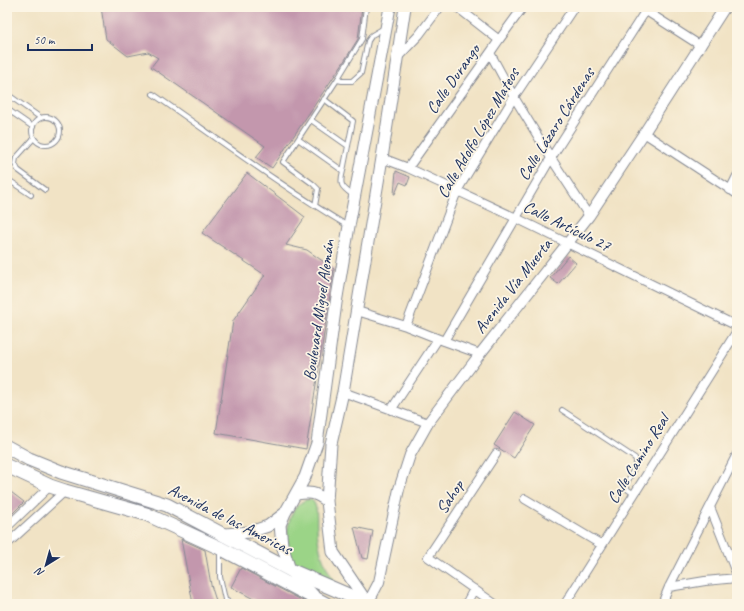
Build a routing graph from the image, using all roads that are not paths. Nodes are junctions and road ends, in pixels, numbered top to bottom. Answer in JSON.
{"nodes":[{"id":1,"x":366,"y":7,"type":"edge"},
{"id":2,"x":390,"y":7,"type":"edge"},
{"id":3,"x":405,"y":7,"type":"edge"},
{"id":4,"x":440,"y":7,"type":"edge"},
{"id":5,"x":457,"y":7,"type":"edge"},
{"id":6,"x":523,"y":7,"type":"edge"},
{"id":7,"x":574,"y":7,"type":"edge"},
{"id":8,"x":725,"y":7,"type":"edge"},
{"id":9,"x":645,"y":8,"type":"edge"},
{"id":10,"x":386,"y":26,"type":"junction"},
{"id":11,"x":499,"y":40,"type":"junction"},
{"id":12,"x":701,"y":46,"type":"junction"},
{"id":13,"x":490,"y":53,"type":"junction"},
{"id":14,"x":398,"y":57,"type":"junction"},
{"id":15,"x":337,"y":80,"type":"junction"},
{"id":16,"x":7,"y":94,"type":"edge"},
{"id":17,"x":153,"y":94,"type":"dead end"},
{"id":18,"x":514,"y":97,"type":"junction"},
{"id":19,"x":324,"y":99,"type":"junction"},
{"id":20,"x":7,"y":109,"type":"edge"},
{"id":21,"x":41,"y":118,"type":"junction"},
{"id":22,"x":311,"y":120,"type":"junction"},
{"id":23,"x":33,"y":127,"type":"junction"},
{"id":24,"x":644,"y":133,"type":"junction"},
{"id":25,"x":34,"y":138,"type":"junction"},
{"id":26,"x":298,"y":139,"type":"junction"},
{"id":27,"x":348,"y":146,"type":"junction"},
{"id":28,"x":382,"y":158,"type":"junction"},
{"id":29,"x":550,"y":158,"type":"junction"},
{"id":30,"x":408,"y":168,"type":"junction"},
{"id":31,"x":343,"y":171,"type":"junction"},
{"id":32,"x":737,"y":176,"type":"edge"},
{"id":33,"x":7,"y":179,"type":"edge"},
{"id":34,"x":45,"y":190,"type":"dead end"},
{"id":35,"x":456,"y":191,"type":"junction"},
{"id":36,"x":734,"y":192,"type":"edge"},
{"id":37,"x":31,"y":195,"type":"dead end"},
{"id":38,"x":354,"y":197,"type":"junction"},
{"id":39,"x":315,"y":206,"type":"junction"},
{"id":40,"x":589,"y":216,"type":"junction"},
{"id":41,"x":516,"y":218,"type":"junction"},
{"id":42,"x":349,"y":226,"type":"junction"},
{"id":43,"x":568,"y":242,"type":"junction"},
{"id":44,"x":357,"y":311,"type":"junction"},
{"id":45,"x":406,"y":326,"type":"junction"},
{"id":46,"x":737,"y":326,"type":"edge"},
{"id":47,"x":737,"y":331,"type":"edge"},
{"id":48,"x":441,"y":340,"type":"junction"},
{"id":49,"x":480,"y":354,"type":"junction"},
{"id":50,"x":343,"y":392,"type":"junction"},
{"id":51,"x":391,"y":410,"type":"junction"},
{"id":52,"x":562,"y":410,"type":"dead end"},
{"id":53,"x":428,"y":423,"type":"junction"},
{"id":54,"x":7,"y":447,"type":"edge"},
{"id":55,"x":496,"y":454,"type":"dead end"},
{"id":56,"x":737,"y":454,"type":"edge"},
{"id":57,"x":7,"y":466,"type":"edge"},
{"id":58,"x":50,"y":486,"type":"junction"},
{"id":59,"x":66,"y":491,"type":"junction"},
{"id":60,"x":296,"y":494,"type":"junction"},
{"id":61,"x":634,"y":494,"type":"junction"},
{"id":62,"x":525,"y":499,"type":"dead end"},
{"id":63,"x":327,"y":501,"type":"junction"},
{"id":64,"x":710,"y":507,"type":"junction"},
{"id":65,"x":284,"y":512,"type":"junction"},
{"id":66,"x":7,"y":527,"type":"edge"},
{"id":67,"x":224,"y":534,"type":"junction"},
{"id":68,"x":7,"y":544,"type":"edge"},
{"id":69,"x":244,"y":545,"type":"junction"},
{"id":70,"x":602,"y":545,"type":"junction"},
{"id":71,"x":220,"y":548,"type":"junction"},
{"id":72,"x":238,"y":558,"type":"junction"},
{"id":73,"x":290,"y":570,"type":"junction"},
{"id":74,"x":737,"y":575,"type":"edge"},
{"id":75,"x":737,"y":578,"type":"edge"},
{"id":76,"x":669,"y":587,"type":"junction"},
{"id":77,"x":474,"y":589,"type":"junction"},
{"id":78,"x":226,"y":602,"type":"edge"},
{"id":79,"x":322,"y":603,"type":"edge"},
{"id":80,"x":233,"y":604,"type":"edge"},
{"id":81,"x":368,"y":604,"type":"edge"},
{"id":82,"x":466,"y":604,"type":"edge"},
{"id":83,"x":496,"y":604,"type":"edge"},
{"id":84,"x":565,"y":604,"type":"edge"},
{"id":85,"x":662,"y":604,"type":"edge"}],
"edges":[{"from":1,"to":15,"type":"lane"},
{"from":2,"to":10,"type":"main road","name":"Boulevard Miguel Alemán"},
{"from":3,"to":14,"type":"main road","name":"Boulevard Miguel Alemán"},
{"from":4,"to":14,"type":"street"},
{"from":5,"to":11,"type":"street"},
{"from":6,"to":11,"type":"street","name":"Calle Durango"},
{"from":7,"to":18,"type":"street","name":"Calle Adolfo López Mateos"},
{"from":8,"to":12,"type":"street","name":"Avenida Vía Muerta"},
{"from":9,"to":12,"type":"street"},
{"from":9,"to":29,"type":"street","name":"Calle Lázaro Cárdenas"},
{"from":10,"to":15,"type":"lane"},
{"from":10,"to":38,"type":"main road","name":"Boulevard Miguel Alemán"},
{"from":11,"to":13,"type":"street","name":"Calle Durango"},
{"from":12,"to":24,"type":"street","name":"Avenida Vía Muerta"},
{"from":13,"to":18,"type":"street"},
{"from":13,"to":30,"type":"street","name":"Calle Durango"},
{"from":14,"to":28,"type":"main road","name":"Boulevard Miguel Alemán"},
{"from":15,"to":19,"type":"lane"},
{"from":16,"to":21,"type":"lane"},
{"from":17,"to":39,"type":"lane"},
{"from":18,"to":29,"type":"street"},
{"from":18,"to":35,"type":"street","name":"Calle Adolfo López Mateos"},
{"from":19,"to":22,"type":"lane"},
{"from":19,"to":27,"type":"lane"},
{"from":20,"to":23,"type":"lane"},
{"from":21,"to":23,"type":"lane"},
{"from":21,"to":25,"type":"lane"},
{"from":22,"to":26,"type":"lane"},
{"from":22,"to":27,"type":"lane"},
{"from":23,"to":25,"type":"lane"},
{"from":24,"to":36,"type":"street"},
{"from":24,"to":40,"type":"street","name":"Avenida Vía Muerta"},
{"from":25,"to":34,"type":"lane"},
{"from":26,"to":31,"type":"lane"},
{"from":26,"to":39,"type":"lane"},
{"from":27,"to":31,"type":"lane"},
{"from":28,"to":30,"type":"street","name":"Calle Artículo 27"},
{"from":28,"to":44,"type":"main road","name":"Boulevard Miguel Alemán"},
{"from":29,"to":40,"type":"street"},
{"from":29,"to":41,"type":"street","name":"Calle Lázaro Cárdenas"},
{"from":30,"to":35,"type":"street","name":"Calle Artículo 27"},
{"from":31,"to":38,"type":"lane"},
{"from":32,"to":36,"type":"street"},
{"from":33,"to":37,"type":"lane"},
{"from":35,"to":41,"type":"street","name":"Calle Artículo 27"},
{"from":35,"to":45,"type":"street","name":"Calle Adolfo López Mateos"},
{"from":38,"to":42,"type":"main road","name":"Boulevard Miguel Alemán"},
{"from":39,"to":42,"type":"lane"},
{"from":40,"to":43,"type":"street","name":"Avenida Vía Muerta"},
{"from":41,"to":43,"type":"street","name":"Calle Artículo 27"},
{"from":41,"to":48,"type":"street","name":"Calle Lázaro Cárdenas"},
{"from":42,"to":60,"type":"main road","name":"Boulevard Miguel Alemán"},
{"from":43,"to":46,"type":"street","name":"Calle Artículo 27"},
{"from":43,"to":49,"type":"street","name":"Avenida Vía Muerta"},
{"from":44,"to":45,"type":"street"},
{"from":44,"to":50,"type":"main road","name":"Boulevard Miguel Alemán"},
{"from":45,"to":48,"type":"street"},
{"from":47,"to":61,"type":"street","name":"Calle Camino Real"},
{"from":48,"to":49,"type":"street"},
{"from":48,"to":51,"type":"street","name":"Calle Lázaro Cárdenas"},
{"from":49,"to":53,"type":"street","name":"Avenida Vía Muerta"},
{"from":50,"to":51,"type":"street"},
{"from":50,"to":63,"type":"main road","name":"Boulevard Miguel Alemán"},
{"from":51,"to":53,"type":"street"},
{"from":52,"to":61,"type":"lane"},
{"from":53,"to":81,"type":"street","name":"Avenida Vía Muerta"},
{"from":54,"to":67,"type":"main road","name":"Avenida de las Americas"},
{"from":55,"to":77,"type":"street","name":"Sahop"},
{"from":56,"to":64,"type":"street"},
{"from":57,"to":58,"type":"main road","name":"Avenida de las Americas"},
{"from":58,"to":59,"type":"main road","name":"Avenida de las Americas"},
{"from":58,"to":66,"type":"street"},
{"from":59,"to":68,"type":"street"},
{"from":59,"to":71,"type":"main road","name":"Avenida de las Americas"},
{"from":60,"to":63,"type":"main road"},
{"from":60,"to":65,"type":"main road","name":"Boulevard Miguel Alemán"},
{"from":61,"to":70,"type":"street","name":"Calle Camino Real"},
{"from":62,"to":70,"type":"street"},
{"from":63,"to":81,"type":"main road","name":"Boulevard Miguel Alemán"},
{"from":64,"to":74,"type":"street"},
{"from":64,"to":76,"type":"street"},
{"from":65,"to":67,"type":"main road"},
{"from":65,"to":73,"type":"main road","name":"Boulevard Miguel Alemán"},
{"from":67,"to":69,"type":"main road","name":"Avenida de las Americas"},
{"from":69,"to":72,"type":"main road"},
{"from":69,"to":73,"type":"main road","name":"Avenida de las Americas"},
{"from":70,"to":84,"type":"street","name":"Calle Camino Real"},
{"from":71,"to":72,"type":"main road","name":"Avenida de las Americas"},
{"from":71,"to":78,"type":"lane"},
{"from":72,"to":79,"type":"main road","name":"Avenida de las Americas"},
{"from":73,"to":79,"type":"main road","name":"Boulevard Miguel Alemán"},
{"from":73,"to":81,"type":"main road","name":"Avenida de las Americas"},
{"from":75,"to":76,"type":"street"},
{"from":76,"to":85,"type":"street"},
{"from":77,"to":82,"type":"street"},
{"from":77,"to":83,"type":"street"},
{"from":78,"to":80,"type":"lane"}]}
